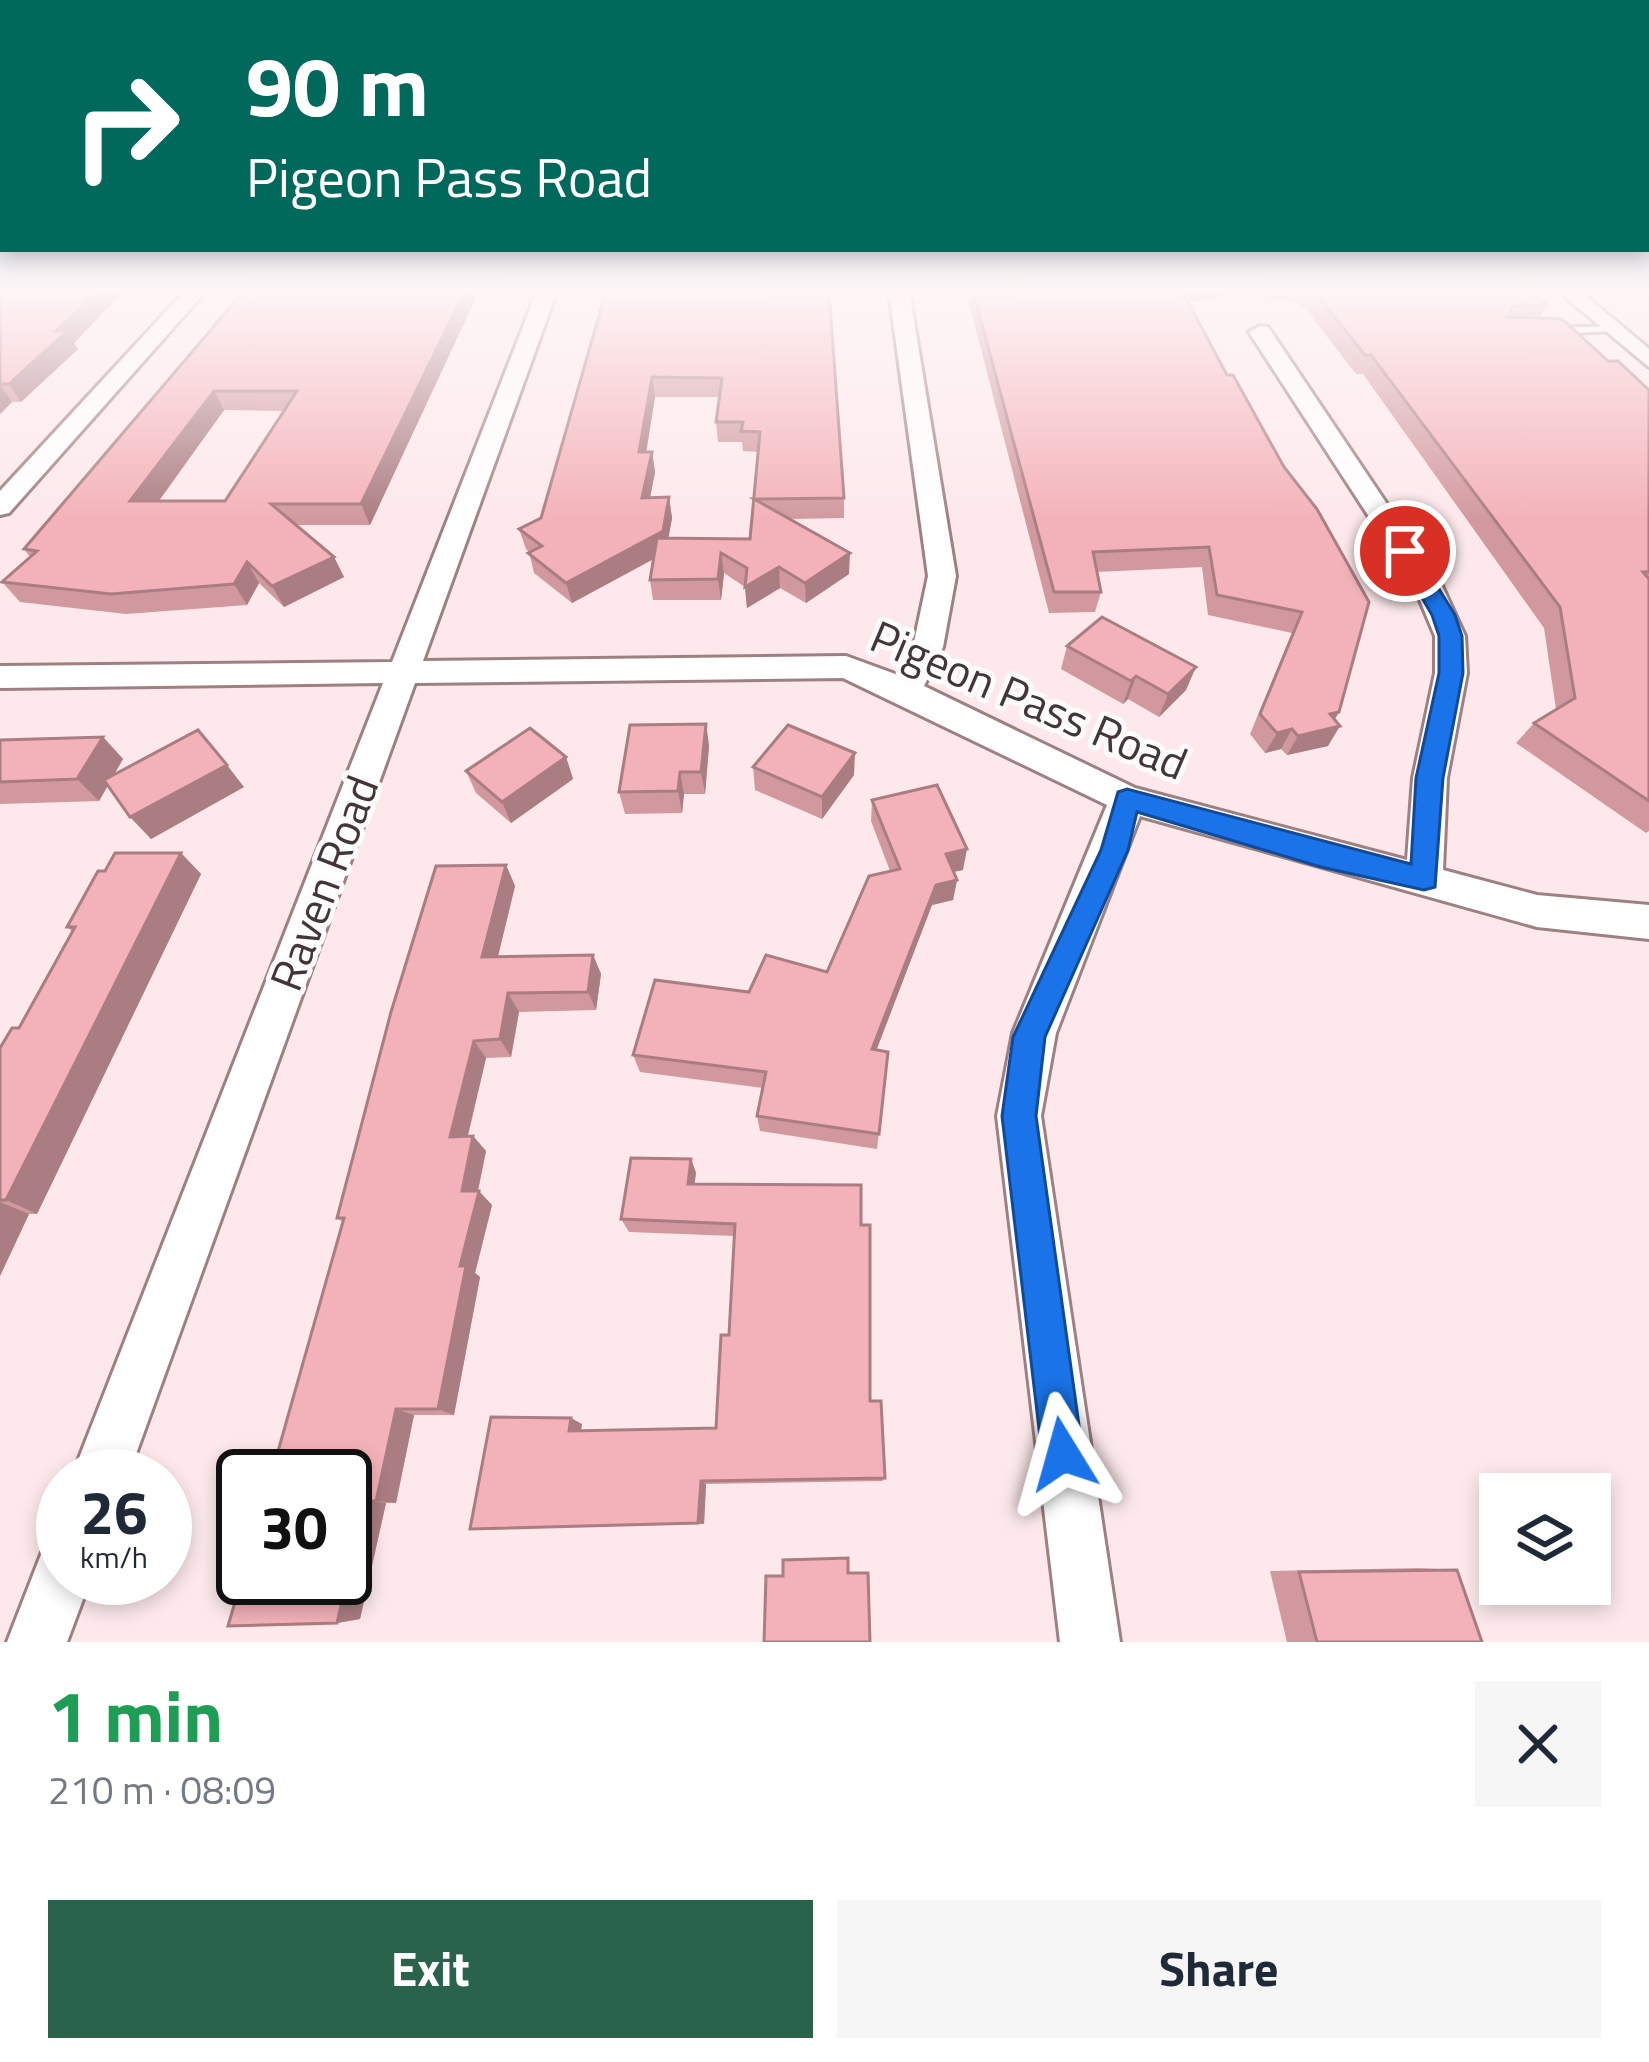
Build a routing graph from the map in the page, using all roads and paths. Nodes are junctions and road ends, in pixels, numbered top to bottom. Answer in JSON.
{"nodes":[{"id":1,"x":126,"y":368,"type":"edge"},
{"id":2,"x":518,"y":368,"type":"edge"},
{"id":3,"x":911,"y":368,"type":"edge"},
{"id":4,"x":1284,"y":368,"type":"edge"},
{"id":5,"x":0,"y":507,"type":"edge"},
{"id":6,"x":403,"y":673,"type":"junction"},
{"id":7,"x":0,"y":677,"type":"edge"},
{"id":8,"x":907,"y":688,"type":"junction"},
{"id":9,"x":1127,"y":799,"type":"junction"},
{"id":10,"x":1424,"y":878,"type":"junction"},
{"id":11,"x":1649,"y":922,"type":"edge"},
{"id":12,"x":110,"y":1449,"type":"edge"},
{"id":13,"x":51,"y":1605,"type":"edge"},
{"id":14,"x":37,"y":1642,"type":"edge"},
{"id":15,"x":1090,"y":1642,"type":"edge"}],
"edges":[{"from":1,"to":5,"type":"street"},
{"from":2,"to":6,"type":"street","name":"Raven Road"},
{"from":3,"to":8,"type":"street"},
{"from":4,"to":10,"type":"street"},
{"from":6,"to":7,"type":"street","name":"Pigeon Pass Road"},
{"from":6,"to":8,"type":"street","name":"Pigeon Pass Road"},
{"from":6,"to":12,"type":"street","name":"Raven Road"},
{"from":8,"to":9,"type":"street","name":"Pigeon Pass Road"},
{"from":9,"to":10,"type":"street","name":"Pigeon Pass Road"},
{"from":9,"to":15,"type":"street"},
{"from":10,"to":11,"type":"street","name":"Pigeon Pass Road"},
{"from":13,"to":14,"type":"street"}]}
